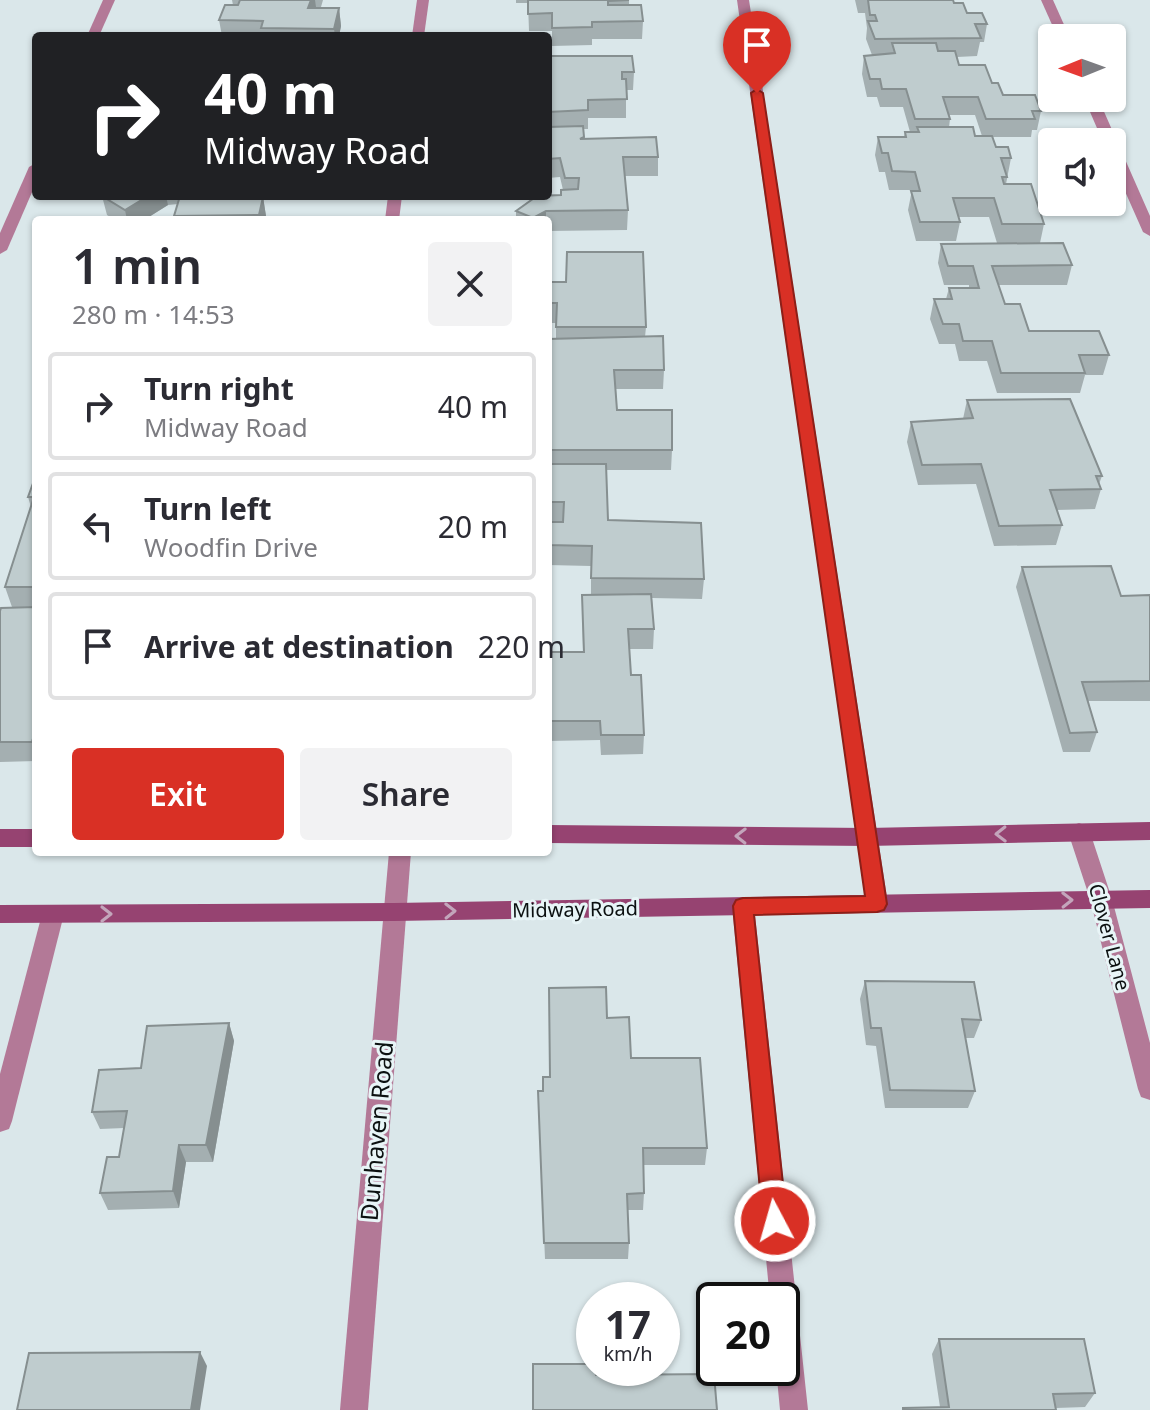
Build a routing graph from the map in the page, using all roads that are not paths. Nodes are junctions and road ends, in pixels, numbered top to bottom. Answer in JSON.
{"nodes":[{"id":1,"x":109,"y":0,"type":"edge"},
{"id":2,"x":423,"y":0,"type":"edge"},
{"id":3,"x":743,"y":0,"type":"edge"},
{"id":4,"x":1047,"y":0,"type":"edge"},
{"id":5,"x":1058,"y":24,"type":"edge"},
{"id":6,"x":95,"y":32,"type":"edge"},
{"id":7,"x":419,"y":32,"type":"edge"},
{"id":8,"x":32,"y":176,"type":"edge"},
{"id":9,"x":1126,"y":178,"type":"edge"},
{"id":10,"x":1150,"y":232,"type":"edge"},
{"id":11,"x":0,"y":250,"type":"edge"},
{"id":12,"x":1150,"y":831,"type":"edge"},
{"id":13,"x":1079,"y":832,"type":"junction"},
{"id":14,"x":552,"y":834,"type":"edge"},
{"id":15,"x":868,"y":837,"type":"junction"},
{"id":16,"x":0,"y":838,"type":"edge"},
{"id":17,"x":32,"y":838,"type":"edge"},
{"id":18,"x":400,"y":856,"type":"edge"},
{"id":19,"x":1101,"y":899,"type":"junction"},
{"id":20,"x":1150,"y":899,"type":"edge"},
{"id":21,"x":877,"y":904,"type":"junction"},
{"id":22,"x":743,"y":906,"type":"junction"},
{"id":23,"x":394,"y":912,"type":"junction"},
{"id":24,"x":0,"y":914,"type":"edge"},
{"id":25,"x":53,"y":914,"type":"junction"},
{"id":26,"x":1150,"y":1089,"type":"edge"},
{"id":27,"x":0,"y":1121,"type":"edge"},
{"id":28,"x":354,"y":1410,"type":"edge"},
{"id":29,"x":794,"y":1410,"type":"edge"}],
"edges":[{"from":1,"to":6,"type":"street"},
{"from":2,"to":7,"type":"street"},
{"from":3,"to":15,"type":"street"},
{"from":4,"to":5,"type":"street"},
{"from":8,"to":11,"type":"street"},
{"from":9,"to":10,"type":"street"},
{"from":12,"to":13,"type":"main road"},
{"from":13,"to":15,"type":"main road","one_way":true},
{"from":13,"to":19,"type":"street","name":"Clover Lane"},
{"from":15,"to":14,"type":"main road","one_way":true},
{"from":15,"to":21,"type":"street"},
{"from":16,"to":17,"type":"main road"},
{"from":18,"to":23,"type":"street","name":"Dunhaven Road"},
{"from":19,"to":20,"type":"main road","name":"Midway Road"},
{"from":21,"to":19,"type":"main road","name":"Midway Road","one_way":true},
{"from":19,"to":26,"type":"street","name":"Clover Lane"},
{"from":21,"to":22,"type":"main road","name":"Midway Road"},
{"from":23,"to":22,"type":"main road","name":"Midway Road","one_way":true},
{"from":22,"to":29,"type":"street"},
{"from":25,"to":23,"type":"main road","name":"Midway Road","one_way":true},
{"from":23,"to":28,"type":"street","name":"Dunhaven Road"},
{"from":24,"to":25,"type":"main road","name":"Midway Road"},
{"from":25,"to":27,"type":"street"}]}
